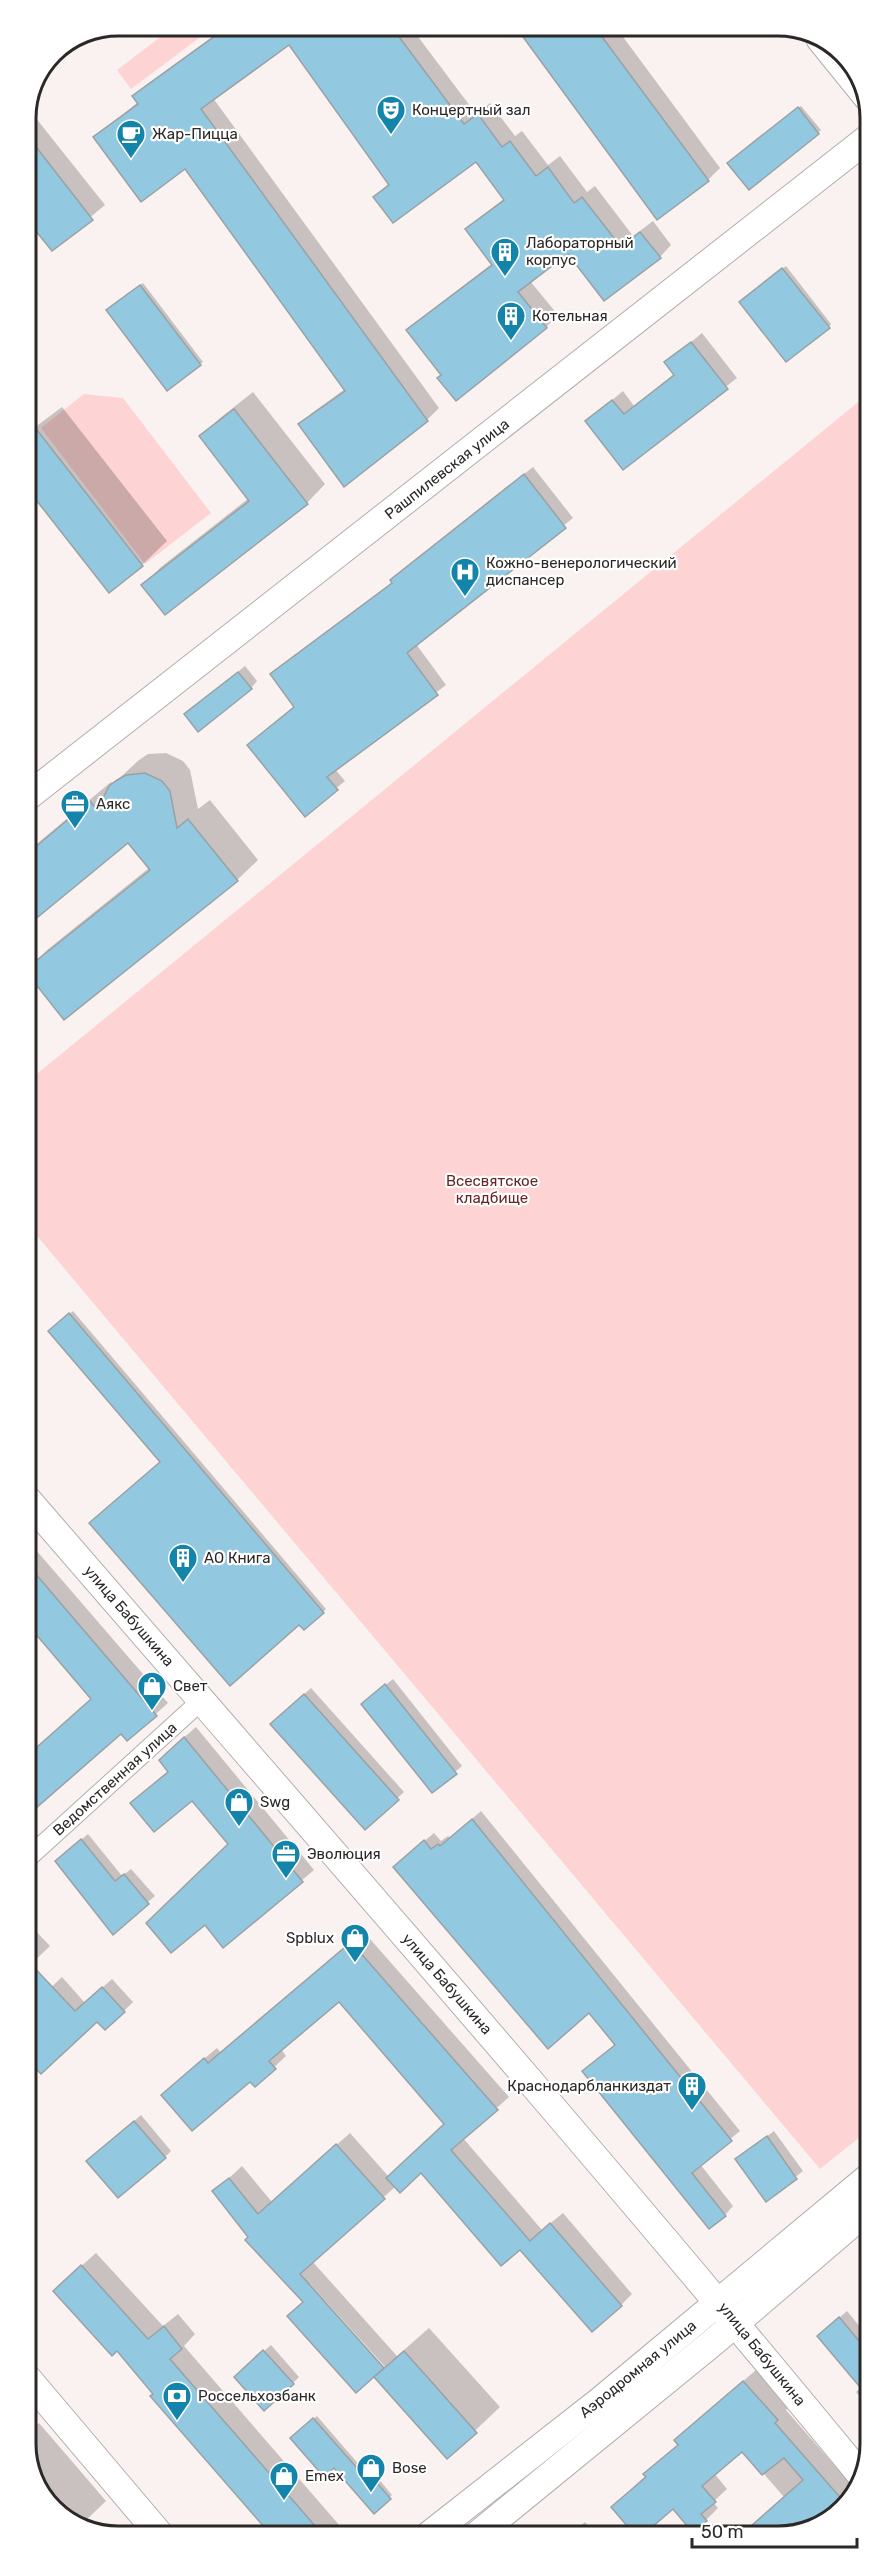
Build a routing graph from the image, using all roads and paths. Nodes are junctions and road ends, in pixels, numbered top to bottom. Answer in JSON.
{"nodes":[{"id":1,"x":860,"y":144,"type":"edge"},
{"id":2,"x":36,"y":790,"type":"edge"},
{"id":3,"x":36,"y":1509,"type":"edge"},
{"id":4,"x":202,"y":1700,"type":"junction"},
{"id":5,"x":36,"y":1851,"type":"edge"},
{"id":6,"x":860,"y":2184,"type":"edge"},
{"id":7,"x":860,"y":2216,"type":"edge"},
{"id":8,"x":718,"y":2301,"type":"junction"},
{"id":9,"x":735,"y":2322,"type":"junction"},
{"id":10,"x":36,"y":2388,"type":"edge"},
{"id":11,"x":856,"y":2469,"type":"edge"},
{"id":12,"x":153,"y":2526,"type":"edge"},
{"id":13,"x":440,"y":2526,"type":"edge"},
{"id":14,"x":488,"y":2526,"type":"edge"}],
"edges":[{"from":1,"to":2,"type":"street","name":"Рашпилевская улица"},
{"from":3,"to":4,"type":"street","name":"улица Бабушкина"},
{"from":4,"to":5,"type":"street","name":"Ведомственная улица"},
{"from":4,"to":8,"type":"street","name":"улица Бабушкина"},
{"from":6,"to":8,"type":"street","name":"Аэродромная улица"},
{"from":7,"to":9,"type":"street","name":"Аэродромная улица"},
{"from":8,"to":9,"type":"street","name":"улица Бабушкина"},
{"from":8,"to":13,"type":"street","name":"Аэродромная улица"},
{"from":9,"to":11,"type":"street","name":"улица Бабушкина"},
{"from":9,"to":14,"type":"street","name":"Аэродромная улица"},
{"from":10,"to":12,"type":"street"}]}
